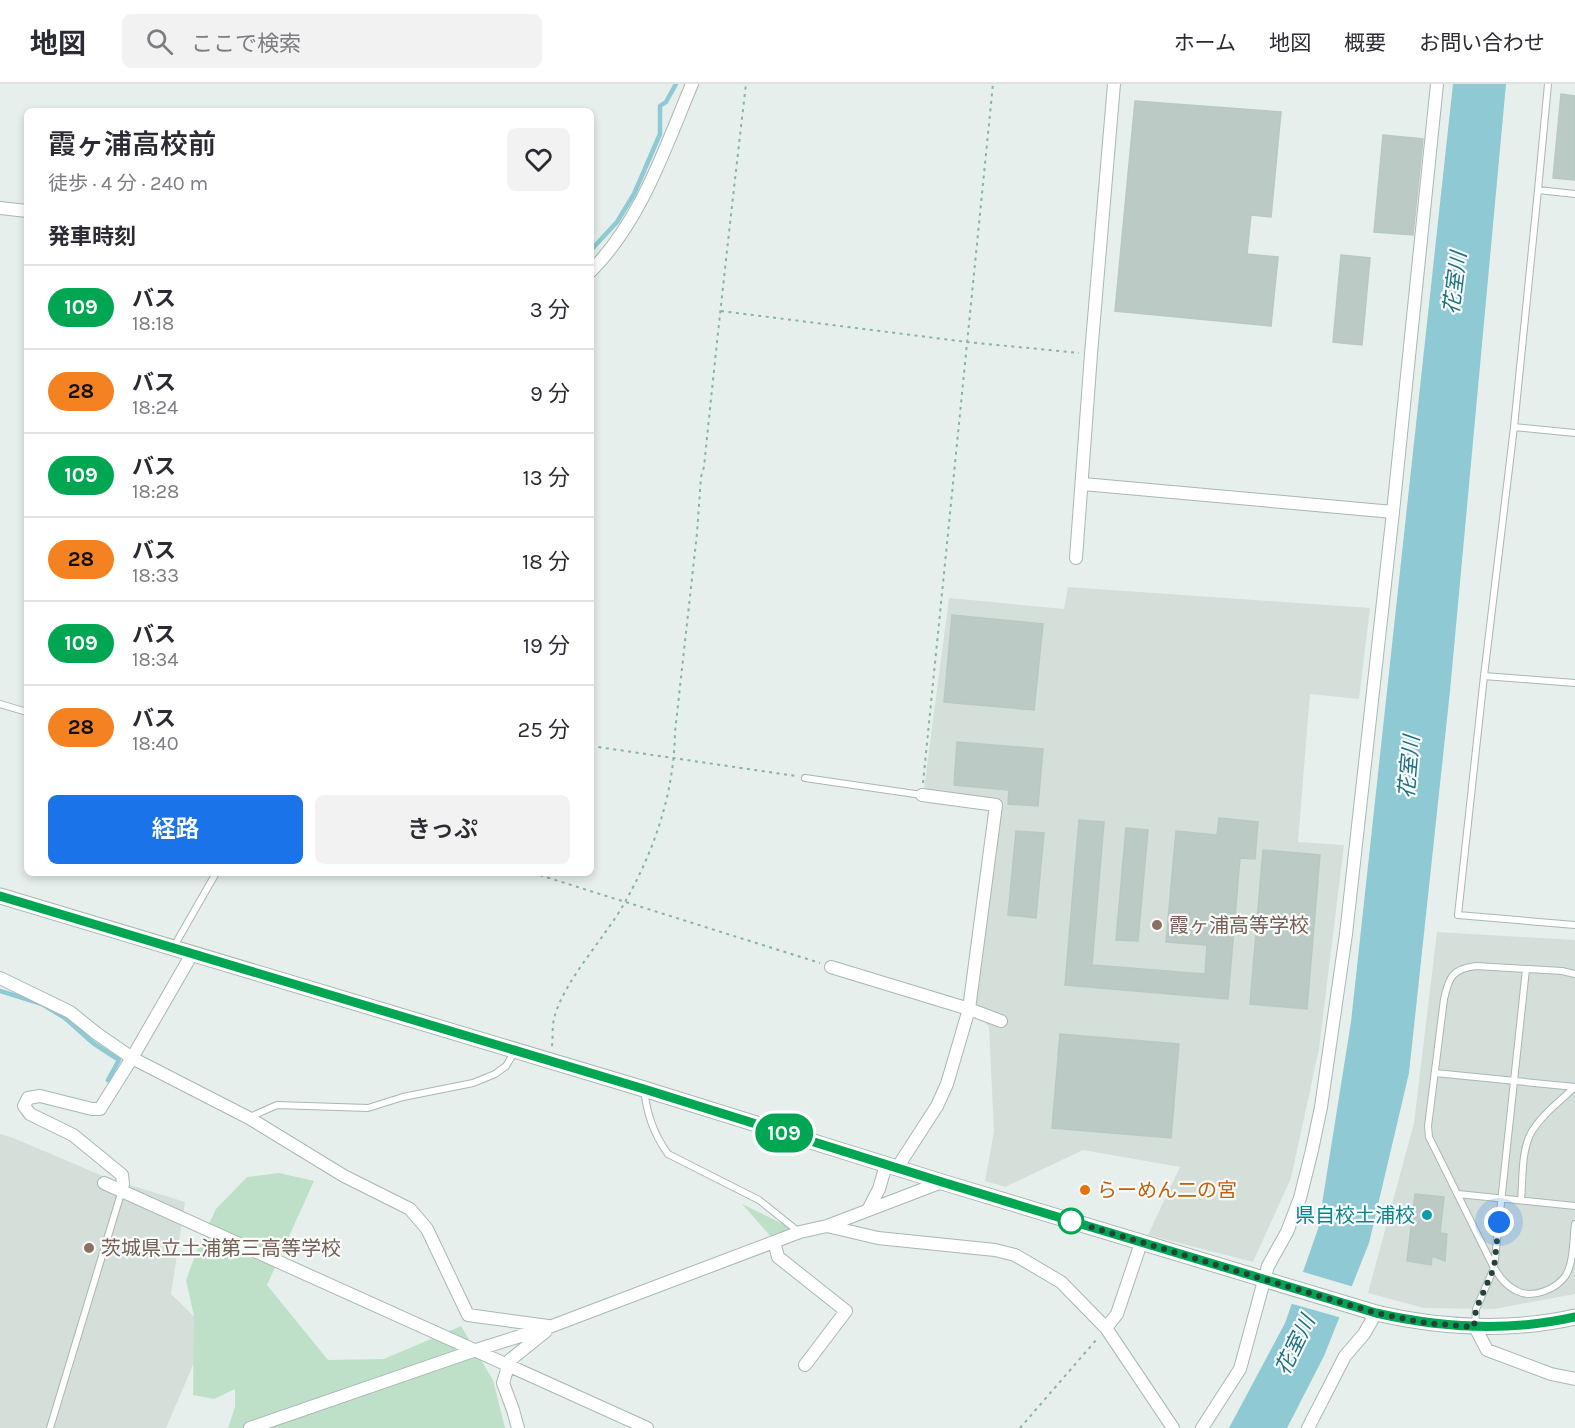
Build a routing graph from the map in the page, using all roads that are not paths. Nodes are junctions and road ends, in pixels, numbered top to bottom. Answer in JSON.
{"nodes":[{"id":1,"x":692,"y":84,"type":"edge"},
{"id":2,"x":1114,"y":84,"type":"edge"},
{"id":3,"x":1437,"y":84,"type":"edge"},
{"id":4,"x":1548,"y":84,"type":"edge"},
{"id":5,"x":1538,"y":190,"type":"junction"},
{"id":6,"x":1575,"y":194,"type":"edge"},
{"id":7,"x":0,"y":208,"type":"edge"},
{"id":8,"x":24,"y":211,"type":"edge"},
{"id":9,"x":594,"y":268,"type":"edge"},
{"id":10,"x":1514,"y":427,"type":"junction"},
{"id":11,"x":1575,"y":433,"type":"edge"},
{"id":12,"x":1083,"y":484,"type":"junction"},
{"id":13,"x":1393,"y":512,"type":"junction"},
{"id":14,"x":1077,"y":558,"type":"dead end"},
{"id":15,"x":1484,"y":675,"type":"junction"},
{"id":16,"x":1575,"y":683,"type":"edge"},
{"id":17,"x":0,"y":704,"type":"edge"},
{"id":18,"x":24,"y":711,"type":"edge"},
{"id":19,"x":805,"y":777,"type":"road end"},
{"id":20,"x":922,"y":795,"type":"joint"},
{"id":21,"x":214,"y":876,"type":"edge"},
{"id":22,"x":0,"y":896,"type":"edge"},
{"id":23,"x":1575,"y":925,"type":"edge"},
{"id":24,"x":173,"y":948,"type":"junction"},
{"id":25,"x":192,"y":954,"type":"junction"},
{"id":26,"x":831,"y":966,"type":"road end"},
{"id":27,"x":1526,"y":969,"type":"junction"},
{"id":28,"x":1575,"y":974,"type":"edge"},
{"id":29,"x":0,"y":978,"type":"edge"},
{"id":30,"x":969,"y":1009,"type":"junction"},
{"id":31,"x":1001,"y":1021,"type":"dead end"},
{"id":32,"x":515,"y":1050,"type":"junction"},
{"id":33,"x":132,"y":1058,"type":"junction"},
{"id":34,"x":1435,"y":1073,"type":"junction"},
{"id":35,"x":1514,"y":1080,"type":"junction"},
{"id":36,"x":1575,"y":1087,"type":"edge"},
{"id":37,"x":644,"y":1089,"type":"junction"},
{"id":38,"x":249,"y":1118,"type":"junction"},
{"id":39,"x":891,"y":1166,"type":"junction"},
{"id":40,"x":942,"y":1182,"type":"junction"},
{"id":41,"x":104,"y":1183,"type":"dead end"},
{"id":42,"x":122,"y":1187,"type":"junction"},
{"id":43,"x":1458,"y":1194,"type":"junction"},
{"id":44,"x":1501,"y":1199,"type":"junction"},
{"id":45,"x":1521,"y":1200,"type":"junction"},
{"id":46,"x":1575,"y":1206,"type":"edge"},
{"id":47,"x":868,"y":1210,"type":"junction"},
{"id":48,"x":1575,"y":1224,"type":"edge"},
{"id":49,"x":827,"y":1226,"type":"junction"},
{"id":50,"x":800,"y":1232,"type":"junction"},
{"id":51,"x":774,"y":1242,"type":"junction"},
{"id":52,"x":1141,"y":1243,"type":"junction"},
{"id":53,"x":1494,"y":1268,"type":"junction"},
{"id":54,"x":1263,"y":1280,"type":"junction"},
{"id":55,"x":1376,"y":1313,"type":"junction"},
{"id":56,"x":1575,"y":1317,"type":"edge"},
{"id":57,"x":552,"y":1326,"type":"junction"},
{"id":58,"x":1474,"y":1327,"type":"junction"},
{"id":59,"x":1106,"y":1328,"type":"junction"},
{"id":60,"x":476,"y":1350,"type":"junction"},
{"id":61,"x":805,"y":1365,"type":"dead end"},
{"id":62,"x":508,"y":1366,"type":"junction"},
{"id":63,"x":1575,"y":1379,"type":"edge"},
{"id":64,"x":50,"y":1428,"type":"edge"},
{"id":65,"x":250,"y":1428,"type":"edge"},
{"id":66,"x":518,"y":1428,"type":"edge"},
{"id":67,"x":647,"y":1428,"type":"edge"},
{"id":68,"x":1173,"y":1428,"type":"edge"},
{"id":69,"x":1202,"y":1428,"type":"edge"},
{"id":70,"x":1308,"y":1428,"type":"edge"}],
"edges":[{"from":1,"to":9,"type":"street"},
{"from":2,"to":12,"type":"street"},
{"from":3,"to":13,"type":"street"},
{"from":4,"to":5,"type":"lane"},
{"from":5,"to":6,"type":"lane"},
{"from":5,"to":10,"type":"lane"},
{"from":7,"to":8,"type":"street"},
{"from":10,"to":11,"type":"lane"},
{"from":10,"to":15,"type":"lane"},
{"from":12,"to":13,"type":"street"},
{"from":12,"to":14,"type":"street"},
{"from":13,"to":54,"type":"street"},
{"from":15,"to":16,"type":"lane"},
{"from":15,"to":23,"type":"lane"},
{"from":17,"to":18,"type":"lane"},
{"from":19,"to":20,"type":"lane"},
{"from":20,"to":30,"type":"street"},
{"from":21,"to":24,"type":"lane"},
{"from":22,"to":24,"type":"street"},
{"from":24,"to":25,"type":"street"},
{"from":25,"to":32,"type":"street"},
{"from":25,"to":33,"type":"street"},
{"from":26,"to":30,"type":"street"},
{"from":27,"to":28,"type":"lane"},
{"from":27,"to":34,"type":"lane"},
{"from":27,"to":35,"type":"lane"},
{"from":29,"to":33,"type":"street"},
{"from":30,"to":31,"type":"street"},
{"from":30,"to":39,"type":"street"},
{"from":32,"to":37,"type":"street"},
{"from":32,"to":38,"type":"lane"},
{"from":33,"to":38,"type":"street"},
{"from":33,"to":42,"type":"street"},
{"from":34,"to":35,"type":"lane"},
{"from":34,"to":43,"type":"lane"},
{"from":35,"to":36,"type":"lane"},
{"from":35,"to":44,"type":"lane"},
{"from":36,"to":45,"type":"lane"},
{"from":37,"to":39,"type":"street"},
{"from":37,"to":50,"type":"lane"},
{"from":38,"to":57,"type":"street"},
{"from":39,"to":40,"type":"street"},
{"from":39,"to":47,"type":"street"},
{"from":40,"to":47,"type":"street"},
{"from":40,"to":52,"type":"street"},
{"from":41,"to":42,"type":"street"},
{"from":42,"to":60,"type":"street"},
{"from":42,"to":64,"type":"lane"},
{"from":43,"to":44,"type":"lane"},
{"from":43,"to":53,"type":"lane"},
{"from":44,"to":45,"type":"lane"},
{"from":44,"to":53,"type":"lane"},
{"from":45,"to":46,"type":"lane"},
{"from":47,"to":49,"type":"street"},
{"from":48,"to":53,"type":"lane"},
{"from":49,"to":50,"type":"street"},
{"from":49,"to":59,"type":"street"},
{"from":50,"to":51,"type":"street"},
{"from":51,"to":57,"type":"street"},
{"from":51,"to":61,"type":"street"},
{"from":52,"to":54,"type":"street"},
{"from":52,"to":59,"type":"street"},
{"from":53,"to":58,"type":"lane"},
{"from":54,"to":55,"type":"street"},
{"from":54,"to":69,"type":"street"},
{"from":55,"to":58,"type":"street"},
{"from":55,"to":70,"type":"street"},
{"from":56,"to":58,"type":"street"},
{"from":57,"to":60,"type":"street"},
{"from":57,"to":62,"type":"street"},
{"from":58,"to":63,"type":"street"},
{"from":59,"to":68,"type":"street"},
{"from":60,"to":62,"type":"street"},
{"from":60,"to":65,"type":"street"},
{"from":62,"to":66,"type":"street"},
{"from":62,"to":67,"type":"street"}]}
